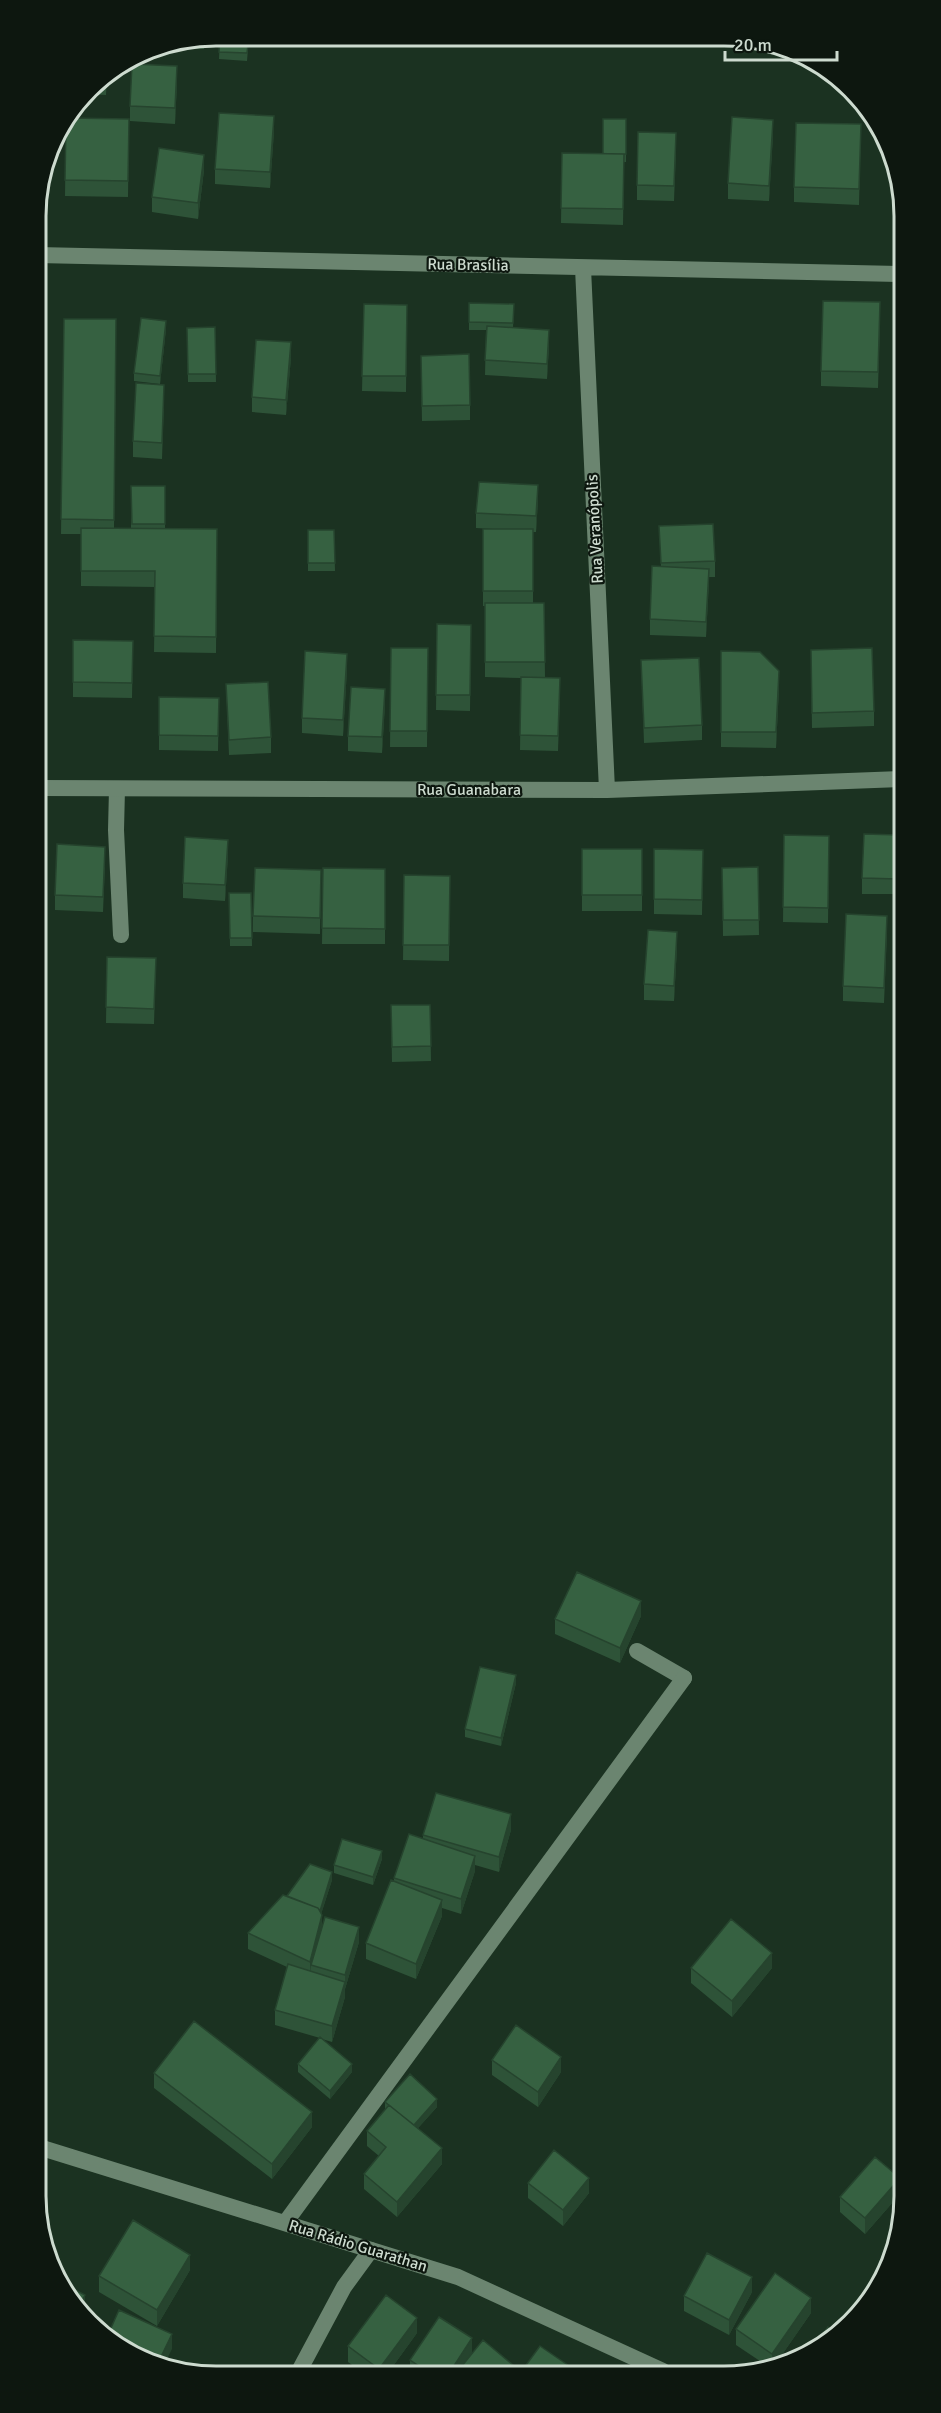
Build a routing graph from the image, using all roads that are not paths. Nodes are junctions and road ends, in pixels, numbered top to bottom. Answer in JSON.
{"nodes":[{"id":1,"x":47,"y":255,"type":"edge"},
{"id":2,"x":583,"y":268,"type":"junction"},
{"id":3,"x":894,"y":274,"type":"edge"},
{"id":4,"x":894,"y":779,"type":"edge"},
{"id":5,"x":47,"y":788,"type":"edge"},
{"id":6,"x":117,"y":789,"type":"junction"},
{"id":7,"x":607,"y":790,"type":"junction"},
{"id":8,"x":121,"y":935,"type":"dead end"},
{"id":9,"x":637,"y":1651,"type":"dead end"},
{"id":10,"x":46,"y":2149,"type":"edge"},
{"id":11,"x":285,"y":2223,"type":"junction"},
{"id":12,"x":371,"y":2250,"type":"junction"},
{"id":13,"x":302,"y":2366,"type":"edge"},
{"id":14,"x":650,"y":2366,"type":"edge"}],
"edges":[{"from":1,"to":2,"type":"street","name":"Rua Brasília"},
{"from":2,"to":3,"type":"street","name":"Rua Brasília"},
{"from":2,"to":7,"type":"street","name":"Rua Veranópolis"},
{"from":4,"to":7,"type":"street","name":"Rua Guanabara"},
{"from":5,"to":6,"type":"street","name":"Rua Guanabara"},
{"from":6,"to":7,"type":"street","name":"Rua Guanabara"},
{"from":6,"to":8,"type":"street"},
{"from":9,"to":11,"type":"street"},
{"from":10,"to":11,"type":"street","name":"Rua Rádio Guarathan"},
{"from":11,"to":12,"type":"street","name":"Rua Rádio Guarathan"},
{"from":12,"to":13,"type":"street"},
{"from":12,"to":14,"type":"street","name":"Rua Rádio Guarathan"}]}
